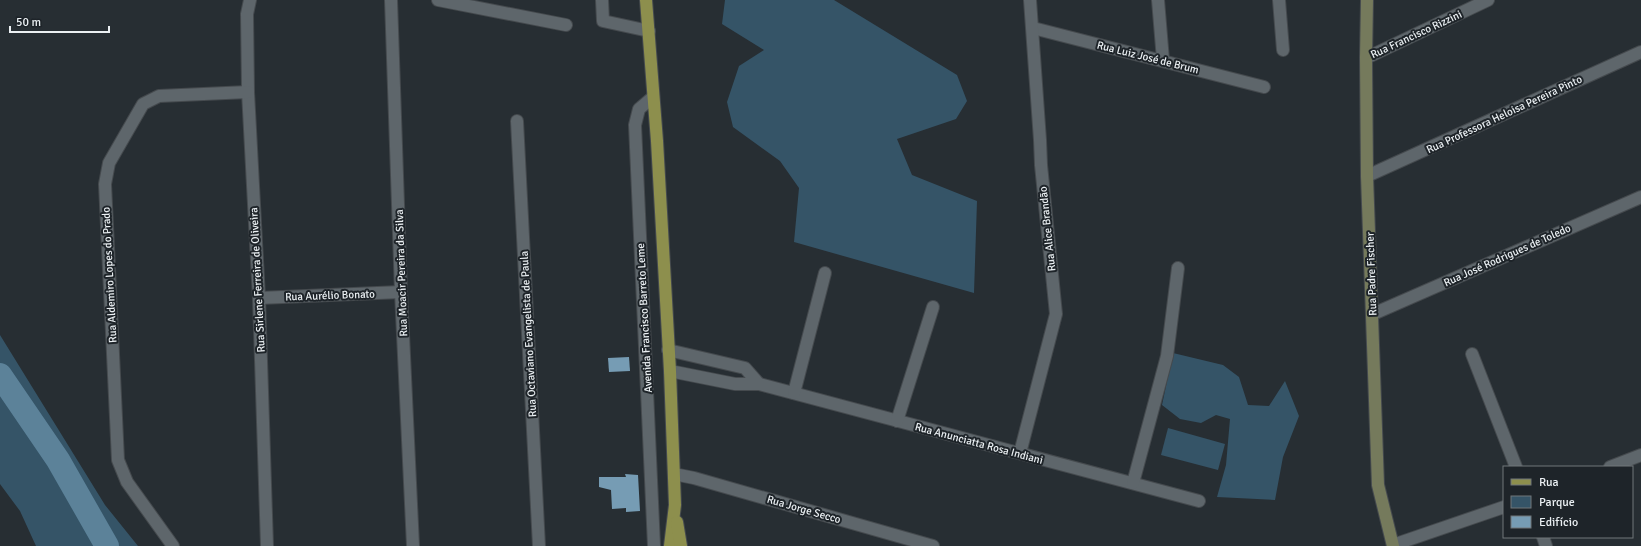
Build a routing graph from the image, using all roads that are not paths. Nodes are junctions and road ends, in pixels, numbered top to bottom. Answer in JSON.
{"nodes":[{"id":1,"x":242,"y":0,"type":"edge"},
{"id":2,"x":250,"y":0,"type":"edge"},
{"id":3,"x":391,"y":0,"type":"edge"},
{"id":4,"x":438,"y":0,"type":"edge"},
{"id":5,"x":602,"y":0,"type":"edge"},
{"id":6,"x":646,"y":0,"type":"edge"},
{"id":7,"x":1030,"y":0,"type":"edge"},
{"id":8,"x":1158,"y":0,"type":"edge"},
{"id":9,"x":1279,"y":0,"type":"edge"},
{"id":10,"x":1367,"y":0,"type":"edge"},
{"id":11,"x":1488,"y":0,"type":"edge"},
{"id":12,"x":247,"y":14,"type":"junction"},
{"id":13,"x":566,"y":25,"type":"dead end"},
{"id":14,"x":1033,"y":28,"type":"junction"},
{"id":15,"x":649,"y":31,"type":"junction"},
{"id":16,"x":1283,"y":50,"type":"dead end"},
{"id":17,"x":1641,"y":52,"type":"edge"},
{"id":18,"x":1366,"y":58,"type":"junction"},
{"id":19,"x":1162,"y":60,"type":"junction"},
{"id":20,"x":1264,"y":87,"type":"dead end"},
{"id":21,"x":248,"y":92,"type":"junction"},
{"id":22,"x":653,"y":97,"type":"junction"},
{"id":23,"x":517,"y":121,"type":"dead end"},
{"id":24,"x":1366,"y":176,"type":"junction"},
{"id":25,"x":1641,"y":196,"type":"edge"},
{"id":26,"x":1178,"y":268,"type":"dead end"},
{"id":27,"x":825,"y":273,"type":"dead end"},
{"id":28,"x":401,"y":292,"type":"junction"},
{"id":29,"x":259,"y":298,"type":"junction"},
{"id":30,"x":933,"y":306,"type":"dead end"},
{"id":31,"x":1373,"y":314,"type":"junction"},
{"id":32,"x":668,"y":350,"type":"junction"},
{"id":33,"x":1472,"y":354,"type":"dead end"},
{"id":34,"x":670,"y":371,"type":"junction"},
{"id":35,"x":759,"y":384,"type":"junction"},
{"id":36,"x":794,"y":393,"type":"junction"},
{"id":37,"x":897,"y":421,"type":"junction"},
{"id":38,"x":1020,"y":453,"type":"junction"},
{"id":39,"x":1641,"y":455,"type":"edge"},
{"id":40,"x":1516,"y":466,"type":"edge"},
{"id":41,"x":1613,"y":466,"type":"edge"},
{"id":42,"x":674,"y":474,"type":"junction"},
{"id":43,"x":1133,"y":483,"type":"junction"},
{"id":44,"x":1199,"y":501,"type":"dead end"},
{"id":45,"x":675,"y":505,"type":"junction"},
{"id":46,"x":1503,"y":507,"type":"edge"},
{"id":47,"x":173,"y":546,"type":"edge"},
{"id":48,"x":266,"y":546,"type":"edge"},
{"id":49,"x":413,"y":546,"type":"edge"},
{"id":50,"x":539,"y":546,"type":"edge"},
{"id":51,"x":654,"y":546,"type":"edge"},
{"id":52,"x":670,"y":546,"type":"edge"},
{"id":53,"x":681,"y":546,"type":"edge"},
{"id":54,"x":933,"y":546,"type":"edge"},
{"id":55,"x":1393,"y":546,"type":"edge"}],
"edges":[{"from":1,"to":12,"type":"street","name":"Rua Sirlene Ferreira de Oliveira"},
{"from":2,"to":12,"type":"street","name":"Rua Sirlene Ferreira de Oliveira"},
{"from":3,"to":28,"type":"street","name":"Rua Moacir Pereira da Silva"},
{"from":4,"to":13,"type":"street"},
{"from":5,"to":15,"type":"street"},
{"from":6,"to":15,"type":"main road","name":"Avenida Francisco Barreto Leme"},
{"from":7,"to":14,"type":"street","name":"Rua Alice Brandão"},
{"from":8,"to":19,"type":"street"},
{"from":9,"to":16,"type":"street"},
{"from":10,"to":18,"type":"main road","name":"Rua Padre Fischer"},
{"from":11,"to":18,"type":"street","name":"Rua Francisco Rizzini"},
{"from":12,"to":21,"type":"street","name":"Rua Sirlene Ferreira de Oliveira"},
{"from":14,"to":19,"type":"street","name":"Rua Luiz José de Brum"},
{"from":14,"to":38,"type":"street","name":"Rua Alice Brandão"},
{"from":15,"to":22,"type":"main road","name":"Avenida Francisco Barreto Leme"},
{"from":17,"to":24,"type":"street","name":"Rua Professora Heloisa Pereira Pinto"},
{"from":18,"to":24,"type":"main road","name":"Rua Padre Fischer"},
{"from":19,"to":20,"type":"street","name":"Rua Luiz José de Brum"},
{"from":21,"to":29,"type":"street","name":"Rua Sirlene Ferreira de Oliveira"},
{"from":21,"to":47,"type":"street","name":"Rua Aldemiro Lopes do Prado"},
{"from":22,"to":32,"type":"main road","name":"Avenida Francisco Barreto Leme"},
{"from":22,"to":51,"type":"street","name":"Avenida Francisco Barreto Leme"},
{"from":23,"to":50,"type":"street","name":"Rua Octaviano Evangelista de Paula"},
{"from":24,"to":31,"type":"main road","name":"Rua Padre Fischer"},
{"from":25,"to":31,"type":"street","name":"Rua José Rodrigues de Toledo"},
{"from":26,"to":43,"type":"street"},
{"from":27,"to":36,"type":"street"},
{"from":28,"to":29,"type":"street","name":"Rua Aurélio Bonato"},
{"from":28,"to":49,"type":"street","name":"Rua Moacir Pereira da Silva"},
{"from":29,"to":48,"type":"street","name":"Rua Sirlene Ferreira de Oliveira"},
{"from":30,"to":37,"type":"street"},
{"from":31,"to":55,"type":"main road","name":"Rua Padre Fischer"},
{"from":32,"to":34,"type":"main road","name":"Avenida Francisco Barreto Leme"},
{"from":32,"to":35,"type":"street"},
{"from":33,"to":40,"type":"street"},
{"from":34,"to":35,"type":"street","name":"Rua Anunciatta Rosa Indiani"},
{"from":34,"to":42,"type":"main road","name":"Avenida Francisco Barreto Leme"},
{"from":35,"to":36,"type":"street","name":"Rua Anunciatta Rosa Indiani"},
{"from":36,"to":37,"type":"street","name":"Rua Anunciatta Rosa Indiani"},
{"from":37,"to":38,"type":"street","name":"Rua Anunciatta Rosa Indiani"},
{"from":38,"to":43,"type":"street","name":"Rua Anunciatta Rosa Indiani"},
{"from":39,"to":41,"type":"street"},
{"from":42,"to":45,"type":"main road","name":"Avenida Francisco Barreto Leme"},
{"from":42,"to":54,"type":"street","name":"Rua Jorge Secco"},
{"from":43,"to":44,"type":"street","name":"Rua Anunciatta Rosa Indiani"},
{"from":45,"to":52,"type":"main road","name":"Avenida Francisco Barreto Leme"},
{"from":45,"to":53,"type":"main road","name":"Avenida Francisco Barreto Leme"},
{"from":46,"to":55,"type":"street"}]}
